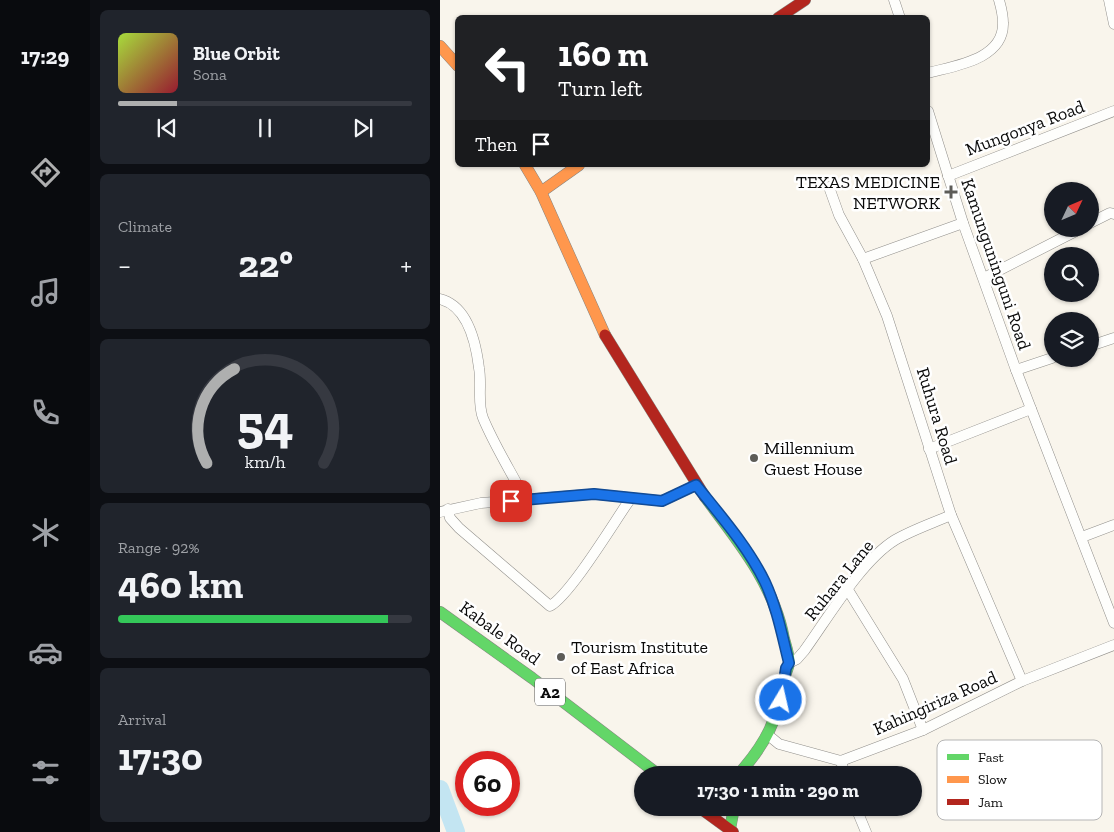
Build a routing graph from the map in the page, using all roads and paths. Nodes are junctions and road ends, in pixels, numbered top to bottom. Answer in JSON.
{"nodes":[{"id":1,"x":805,"y":0,"type":"edge"},
{"id":2,"x":894,"y":0,"type":"edge"},
{"id":3,"x":999,"y":0,"type":"edge"},
{"id":4,"x":1109,"y":0,"type":"edge"},
{"id":5,"x":782,"y":15,"type":"edge"},
{"id":6,"x":899,"y":15,"type":"edge"},
{"id":7,"x":1114,"y":24,"type":"edge"},
{"id":8,"x":440,"y":46,"type":"edge"},
{"id":9,"x":455,"y":63,"type":"edge"},
{"id":10,"x":930,"y":72,"type":"edge"},
{"id":11,"x":1114,"y":111,"type":"edge"},
{"id":12,"x":930,"y":118,"type":"edge"},
{"id":13,"x":526,"y":167,"type":"edge"},
{"id":14,"x":575,"y":167,"type":"edge"},
{"id":15,"x":948,"y":176,"type":"junction"},
{"id":16,"x":830,"y":188,"type":"dead end"},
{"id":17,"x":541,"y":192,"type":"junction"},
{"id":18,"x":1114,"y":214,"type":"edge"},
{"id":19,"x":1099,"y":219,"type":"edge"},
{"id":20,"x":963,"y":223,"type":"junction"},
{"id":21,"x":1062,"y":238,"type":"edge"},
{"id":22,"x":863,"y":259,"type":"junction"},
{"id":23,"x":984,"y":278,"type":"junction"},
{"id":24,"x":440,"y":299,"type":"edge"},
{"id":25,"x":1114,"y":338,"type":"edge"},
{"id":26,"x":1099,"y":343,"type":"edge"},
{"id":27,"x":1044,"y":361,"type":"edge"},
{"id":28,"x":1016,"y":370,"type":"junction"},
{"id":29,"x":1031,"y":409,"type":"junction"},
{"id":30,"x":929,"y":448,"type":"junction"},
{"id":31,"x":696,"y":485,"type":"junction"},
{"id":32,"x":632,"y":498,"type":"junction"},
{"id":33,"x":526,"y":501,"type":"junction"},
{"id":34,"x":444,"y":510,"type":"edge"},
{"id":35,"x":951,"y":515,"type":"junction"},
{"id":36,"x":1114,"y":525,"type":"edge"},
{"id":37,"x":1082,"y":536,"type":"junction"},
{"id":38,"x":848,"y":590,"type":"junction"},
{"id":39,"x":440,"y":612,"type":"edge"},
{"id":40,"x":1114,"y":623,"type":"edge"},
{"id":41,"x":1114,"y":645,"type":"edge"},
{"id":42,"x":793,"y":661,"type":"junction"},
{"id":43,"x":1022,"y":681,"type":"junction"},
{"id":44,"x":923,"y":730,"type":"junction"},
{"id":45,"x":770,"y":737,"type":"junction"},
{"id":46,"x":841,"y":761,"type":"junction"},
{"id":47,"x":647,"y":766,"type":"edge"},
{"id":48,"x":746,"y":766,"type":"edge"},
{"id":49,"x":753,"y":766,"type":"edge"},
{"id":50,"x":842,"y":766,"type":"edge"},
{"id":51,"x":713,"y":816,"type":"edge"},
{"id":52,"x":733,"y":816,"type":"edge"},
{"id":53,"x":859,"y":816,"type":"edge"},
{"id":54,"x":731,"y":831,"type":"edge"},
{"id":55,"x":866,"y":832,"type":"edge"}],
"edges":[{"from":1,"to":5,"type":"main road"},
{"from":2,"to":6,"type":"street"},
{"from":3,"to":10,"type":"street"},
{"from":4,"to":7,"type":"street"},
{"from":8,"to":9,"type":"main road"},
{"from":11,"to":15,"type":"street","name":"Mungonya Road"},
{"from":12,"to":15,"type":"street","name":"Kamunguninguni Road"},
{"from":13,"to":17,"type":"main road"},
{"from":14,"to":17,"type":"main road"},
{"from":15,"to":20,"type":"street","name":"Kamunguninguni Road"},
{"from":16,"to":22,"type":"street","name":"Ruhura Road"},
{"from":17,"to":31,"type":"main road"},
{"from":18,"to":19,"type":"street"},
{"from":20,"to":22,"type":"street"},
{"from":20,"to":23,"type":"street","name":"Kamunguninguni Road"},
{"from":21,"to":23,"type":"street"},
{"from":22,"to":30,"type":"street","name":"Ruhura Road"},
{"from":23,"to":28,"type":"street","name":"Kamunguninguni Road"},
{"from":24,"to":33,"type":"street"},
{"from":25,"to":26,"type":"street"},
{"from":27,"to":28,"type":"street"},
{"from":28,"to":29,"type":"street","name":"Kamunguninguni Road"},
{"from":29,"to":30,"type":"street"},
{"from":29,"to":37,"type":"street","name":"Kamunguninguni Road"},
{"from":30,"to":35,"type":"street","name":"Ruhura Road"},
{"from":31,"to":32,"type":"street"},
{"from":31,"to":42,"type":"main road"},
{"from":32,"to":33,"type":"street"},
{"from":32,"to":34,"type":"street"},
{"from":33,"to":34,"type":"street"},
{"from":35,"to":38,"type":"street","name":"Ruhara Lane"},
{"from":35,"to":43,"type":"street","name":"Ruhura Road"},
{"from":36,"to":37,"type":"street"},
{"from":37,"to":40,"type":"street","name":"Kamunguninguni Road"},
{"from":38,"to":42,"type":"street","name":"Ruhara Lane"},
{"from":38,"to":44,"type":"street"},
{"from":39,"to":47,"type":"main road","name":"Kabale Road","number":"A2"},
{"from":41,"to":43,"type":"street","name":"Kahingiriza Road"},
{"from":42,"to":45,"type":"main road"},
{"from":43,"to":44,"type":"street","name":"Kahingiriza Road"},
{"from":44,"to":46,"type":"street","name":"Kahingiriza Road"},
{"from":45,"to":46,"type":"street"},
{"from":45,"to":48,"type":"main road"},
{"from":45,"to":49,"type":"main road"},
{"from":46,"to":50,"type":"street"},
{"from":51,"to":54,"type":"main road"},
{"from":52,"to":54,"type":"main road"},
{"from":53,"to":55,"type":"street"}]}
